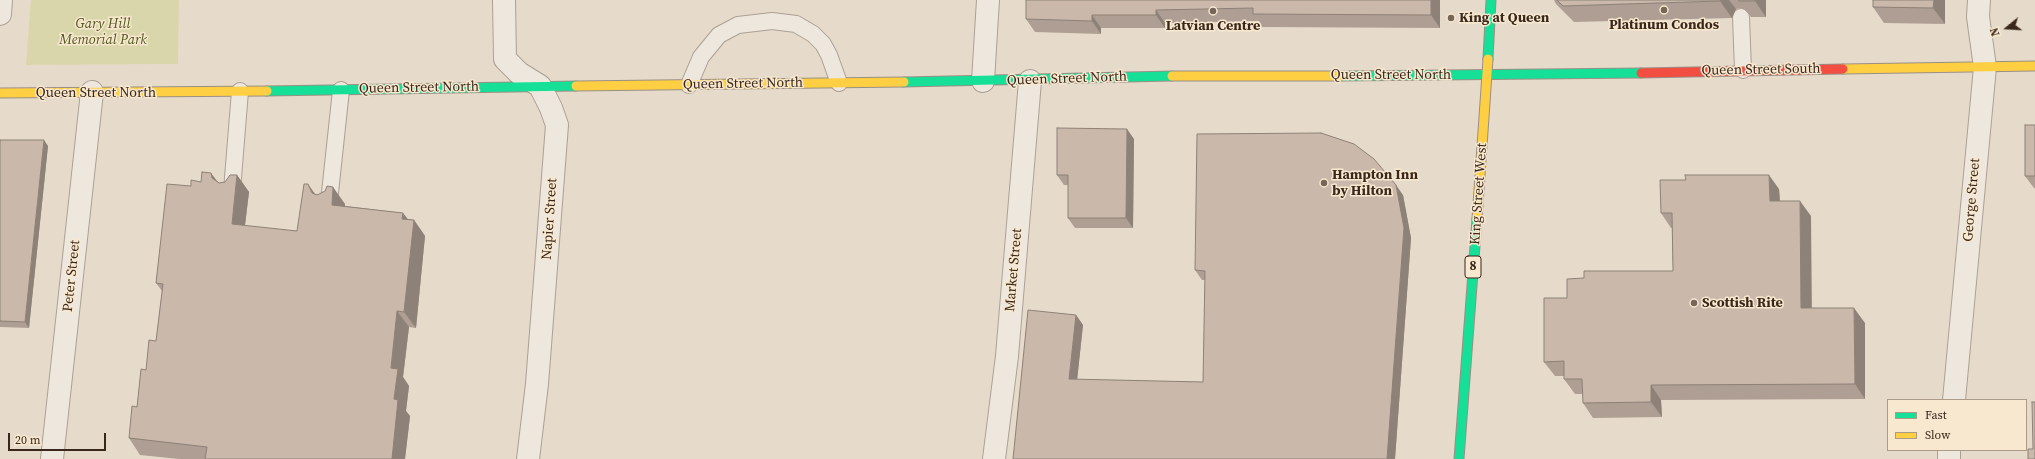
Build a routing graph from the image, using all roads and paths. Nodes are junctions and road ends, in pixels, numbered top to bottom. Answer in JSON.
{"nodes":[{"id":1,"x":1,"y":0,"type":"edge"},
{"id":2,"x":504,"y":0,"type":"edge"},
{"id":3,"x":988,"y":0,"type":"edge"},
{"id":4,"x":1490,"y":0,"type":"edge"},
{"id":5,"x":1979,"y":0,"type":"edge"},
{"id":6,"x":0,"y":14,"type":"edge"},
{"id":7,"x":1741,"y":17,"type":"dead end"},
{"id":8,"x":2035,"y":66,"type":"edge"},
{"id":9,"x":1985,"y":67,"type":"junction"},
{"id":10,"x":1743,"y":70,"type":"junction"},
{"id":11,"x":1487,"y":75,"type":"junction"},
{"id":12,"x":983,"y":81,"type":"junction"},
{"id":13,"x":1030,"y":81,"type":"junction"},
{"id":14,"x":839,"y":83,"type":"junction"},
{"id":15,"x":689,"y":85,"type":"junction"},
{"id":16,"x":540,"y":86,"type":"junction"},
{"id":17,"x":341,"y":90,"type":"junction"},
{"id":18,"x":240,"y":91,"type":"junction"},
{"id":19,"x":92,"y":92,"type":"junction"},
{"id":20,"x":0,"y":93,"type":"edge"},
{"id":21,"x":232,"y":190,"type":"edge"},
{"id":22,"x":329,"y":202,"type":"edge"},
{"id":23,"x":1954,"y":399,"type":"edge"},
{"id":24,"x":52,"y":459,"type":"edge"},
{"id":25,"x":528,"y":459,"type":"edge"},
{"id":26,"x":994,"y":459,"type":"edge"},
{"id":27,"x":1459,"y":459,"type":"edge"}],
"edges":[{"from":1,"to":6,"type":"street"},
{"from":2,"to":16,"type":"street"},
{"from":3,"to":12,"type":"street"},
{"from":4,"to":11,"type":"main road","name":"King Street West","number":"8"},
{"from":5,"to":9,"type":"street","name":"George Street"},
{"from":7,"to":10,"type":"lane"},
{"from":8,"to":9,"type":"main road","name":"Queen Street South"},
{"from":9,"to":10,"type":"main road","name":"Queen Street South"},
{"from":9,"to":23,"type":"street","name":"George Street"},
{"from":10,"to":11,"type":"main road","name":"Queen Street South"},
{"from":11,"to":13,"type":"main road","name":"Queen Street North"},
{"from":11,"to":27,"type":"main road","name":"King Street West","number":"8"},
{"from":12,"to":13,"type":"main road","name":"Queen Street North"},
{"from":12,"to":14,"type":"main road","name":"Queen Street North"},
{"from":13,"to":26,"type":"street","name":"Market Street"},
{"from":14,"to":15,"type":"main road","name":"Queen Street North"},
{"from":14,"to":15,"type":"lane"},
{"from":15,"to":16,"type":"main road","name":"Queen Street North"},
{"from":16,"to":17,"type":"main road","name":"Queen Street North"},
{"from":16,"to":25,"type":"street","name":"Napier Street"},
{"from":17,"to":18,"type":"main road","name":"Queen Street North"},
{"from":17,"to":22,"type":"lane"},
{"from":18,"to":19,"type":"main road","name":"Queen Street North"},
{"from":18,"to":21,"type":"lane"},
{"from":19,"to":20,"type":"main road","name":"Queen Street North"},
{"from":19,"to":24,"type":"street","name":"Peter Street"}]}
